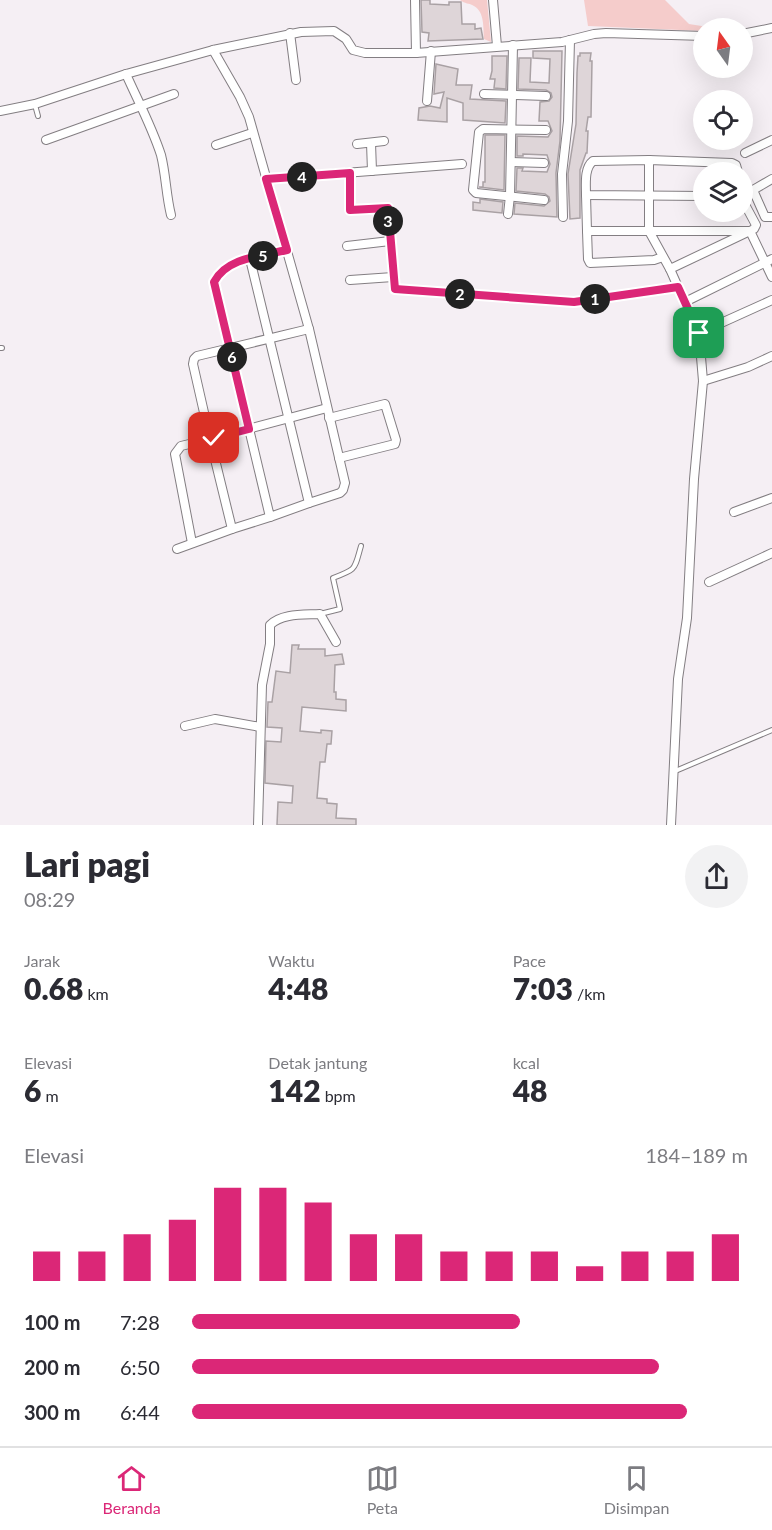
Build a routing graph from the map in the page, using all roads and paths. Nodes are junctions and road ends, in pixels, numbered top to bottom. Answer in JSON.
{"nodes":[{"id":1,"x":415,"y":0,"type":"edge"},
{"id":2,"x":493,"y":0,"type":"edge"},
{"id":3,"x":772,"y":28,"type":"edge"},
{"id":4,"x":753,"y":32,"type":"edge"},
{"id":5,"x":290,"y":33,"type":"junction"},
{"id":6,"x":693,"y":36,"type":"edge"},
{"id":7,"x":570,"y":40,"type":"junction"},
{"id":8,"x":513,"y":45,"type":"junction"},
{"id":9,"x":497,"y":46,"type":"junction"},
{"id":10,"x":213,"y":50,"type":"junction"},
{"id":11,"x":431,"y":51,"type":"junction"},
{"id":12,"x":416,"y":53,"type":"junction"},
{"id":13,"x":126,"y":74,"type":"junction"},
{"id":14,"x":296,"y":80,"type":"dead end"},
{"id":15,"x":174,"y":94,"type":"dead end"},
{"id":16,"x":484,"y":94,"type":"dead end"},
{"id":17,"x":512,"y":95,"type":"junction"},
{"id":18,"x":546,"y":96,"type":"dead end"},
{"id":19,"x":427,"y":101,"type":"dead end"},
{"id":20,"x":34,"y":104,"type":"junction"},
{"id":21,"x":139,"y":105,"type":"junction"},
{"id":22,"x":0,"y":111,"type":"edge"},
{"id":23,"x":38,"y":116,"type":"dead end"},
{"id":24,"x":511,"y":130,"type":"junction"},
{"id":25,"x":546,"y":130,"type":"dead end"},
{"id":26,"x":252,"y":133,"type":"junction"},
{"id":27,"x":46,"y":140,"type":"dead end"},
{"id":28,"x":772,"y":140,"type":"edge"},
{"id":29,"x":384,"y":141,"type":"dead end"},
{"id":30,"x":371,"y":143,"type":"junction"},
{"id":31,"x":357,"y":144,"type":"dead end"},
{"id":32,"x":216,"y":145,"type":"dead end"},
{"id":33,"x":745,"y":153,"type":"dead end"},
{"id":34,"x":649,"y":160,"type":"junction"},
{"id":35,"x":511,"y":162,"type":"junction"},
{"id":36,"x":544,"y":162,"type":"dead end"},
{"id":37,"x":693,"y":162,"type":"edge"},
{"id":38,"x":462,"y":164,"type":"dead end"},
{"id":39,"x":372,"y":171,"type":"junction"},
{"id":40,"x":350,"y":173,"type":"junction"},
{"id":41,"x":266,"y":179,"type":"junction"},
{"id":42,"x":772,"y":179,"type":"edge"},
{"id":43,"x":586,"y":195,"type":"junction"},
{"id":44,"x":649,"y":195,"type":"junction"},
{"id":45,"x":510,"y":196,"type":"junction"},
{"id":46,"x":693,"y":196,"type":"edge"},
{"id":47,"x":544,"y":200,"type":"dead end"},
{"id":48,"x":171,"y":214,"type":"dead end"},
{"id":49,"x":508,"y":214,"type":"dead end"},
{"id":50,"x":563,"y":217,"type":"dead end"},
{"id":51,"x":772,"y":217,"type":"edge"},
{"id":52,"x":753,"y":219,"type":"edge"},
{"id":53,"x":587,"y":231,"type":"junction"},
{"id":54,"x":649,"y":231,"type":"junction"},
{"id":55,"x":750,"y":231,"type":"junction"},
{"id":56,"x":390,"y":242,"type":"junction"},
{"id":57,"x":347,"y":246,"type":"dead end"},
{"id":58,"x":287,"y":250,"type":"junction"},
{"id":59,"x":663,"y":257,"type":"junction"},
{"id":60,"x":250,"y":259,"type":"junction"},
{"id":61,"x":769,"y":261,"type":"edge"},
{"id":62,"x":670,"y":269,"type":"junction"},
{"id":63,"x":393,"y":277,"type":"junction"},
{"id":64,"x":772,"y":277,"type":"edge"},
{"id":65,"x":350,"y":280,"type":"dead end"},
{"id":66,"x":678,"y":287,"type":"junction"},
{"id":67,"x":772,"y":300,"type":"edge"},
{"id":68,"x":685,"y":302,"type":"junction"},
{"id":69,"x":309,"y":328,"type":"junction"},
{"id":70,"x":699,"y":333,"type":"junction"},
{"id":71,"x":270,"y":338,"type":"junction"},
{"id":72,"x":230,"y":348,"type":"junction"},
{"id":73,"x":772,"y":357,"type":"edge"},
{"id":74,"x":703,"y":381,"type":"junction"},
{"id":75,"x":327,"y":408,"type":"junction"},
{"id":76,"x":330,"y":418,"type":"junction"},
{"id":77,"x":289,"y":419,"type":"junction"},
{"id":78,"x":249,"y":429,"type":"junction"},
{"id":79,"x":210,"y":439,"type":"junction"},
{"id":80,"x":339,"y":458,"type":"junction"},
{"id":81,"x":772,"y":498,"type":"edge"},
{"id":82,"x":309,"y":504,"type":"junction"},
{"id":83,"x":734,"y":512,"type":"dead end"},
{"id":84,"x":270,"y":517,"type":"junction"},
{"id":85,"x":232,"y":529,"type":"junction"},
{"id":86,"x":192,"y":543,"type":"junction"},
{"id":87,"x":361,"y":546,"type":"dead end"},
{"id":88,"x":177,"y":549,"type":"dead end"},
{"id":89,"x":772,"y":553,"type":"edge"},
{"id":90,"x":709,"y":582,"type":"dead end"},
{"id":91,"x":320,"y":614,"type":"junction"},
{"id":92,"x":336,"y":642,"type":"dead end"},
{"id":93,"x":185,"y":726,"type":"dead end"},
{"id":94,"x":260,"y":727,"type":"junction"},
{"id":95,"x":772,"y":730,"type":"edge"},
{"id":96,"x":672,"y":773,"type":"junction"},
{"id":97,"x":258,"y":825,"type":"edge"},
{"id":98,"x":671,"y":825,"type":"edge"}],
"edges":[{"from":1,"to":12,"type":"street"},
{"from":2,"to":9,"type":"street"},
{"from":3,"to":4,"type":"street"},
{"from":5,"to":10,"type":"street"},
{"from":5,"to":12,"type":"street"},
{"from":5,"to":14,"type":"street"},
{"from":6,"to":7,"type":"street"},
{"from":7,"to":8,"type":"street"},
{"from":7,"to":50,"type":"street"},
{"from":8,"to":9,"type":"street"},
{"from":8,"to":17,"type":"street"},
{"from":9,"to":11,"type":"street"},
{"from":10,"to":13,"type":"street"},
{"from":10,"to":26,"type":"street"},
{"from":11,"to":12,"type":"street"},
{"from":11,"to":19,"type":"street"},
{"from":13,"to":20,"type":"street"},
{"from":13,"to":21,"type":"street"},
{"from":15,"to":21,"type":"street"},
{"from":16,"to":17,"type":"street"},
{"from":17,"to":18,"type":"street"},
{"from":17,"to":24,"type":"street"},
{"from":20,"to":22,"type":"street"},
{"from":20,"to":23,"type":"lane"},
{"from":21,"to":27,"type":"street"},
{"from":21,"to":48,"type":"street"},
{"from":24,"to":25,"type":"street"},
{"from":24,"to":35,"type":"street"},
{"from":24,"to":45,"type":"street"},
{"from":26,"to":32,"type":"street"},
{"from":26,"to":41,"type":"street"},
{"from":28,"to":33,"type":"street"},
{"from":29,"to":30,"type":"street"},
{"from":30,"to":31,"type":"street"},
{"from":30,"to":39,"type":"street"},
{"from":34,"to":37,"type":"street"},
{"from":34,"to":43,"type":"street"},
{"from":34,"to":44,"type":"street"},
{"from":35,"to":36,"type":"street"},
{"from":35,"to":45,"type":"street"},
{"from":38,"to":39,"type":"street"},
{"from":39,"to":40,"type":"street"},
{"from":40,"to":41,"type":"street"},
{"from":40,"to":56,"type":"street"},
{"from":41,"to":58,"type":"street"},
{"from":42,"to":51,"type":"street"},
{"from":43,"to":44,"type":"street"},
{"from":43,"to":53,"type":"street"},
{"from":44,"to":46,"type":"street"},
{"from":44,"to":54,"type":"street"},
{"from":45,"to":47,"type":"street"},
{"from":45,"to":49,"type":"street"},
{"from":52,"to":55,"type":"street"},
{"from":53,"to":54,"type":"street"},
{"from":53,"to":59,"type":"street"},
{"from":54,"to":55,"type":"street"},
{"from":54,"to":59,"type":"street"},
{"from":55,"to":61,"type":"street"},
{"from":55,"to":62,"type":"street"},
{"from":56,"to":57,"type":"street"},
{"from":56,"to":63,"type":"street"},
{"from":58,"to":60,"type":"street"},
{"from":58,"to":69,"type":"street"},
{"from":59,"to":62,"type":"street"},
{"from":60,"to":71,"type":"street"},
{"from":60,"to":72,"type":"street"},
{"from":61,"to":64,"type":"street"},
{"from":61,"to":68,"type":"street"},
{"from":62,"to":66,"type":"street"},
{"from":63,"to":65,"type":"street"},
{"from":63,"to":66,"type":"street"},
{"from":66,"to":68,"type":"street"},
{"from":67,"to":70,"type":"street"},
{"from":68,"to":70,"type":"street"},
{"from":69,"to":71,"type":"street"},
{"from":69,"to":75,"type":"street"},
{"from":70,"to":74,"type":"street"},
{"from":71,"to":72,"type":"street"},
{"from":71,"to":77,"type":"street"},
{"from":72,"to":78,"type":"street"},
{"from":72,"to":79,"type":"street"},
{"from":73,"to":74,"type":"street"},
{"from":74,"to":96,"type":"street"},
{"from":75,"to":76,"type":"street"},
{"from":75,"to":77,"type":"street"},
{"from":76,"to":80,"type":"street"},
{"from":76,"to":80,"type":"street"},
{"from":77,"to":78,"type":"street"},
{"from":77,"to":82,"type":"street"},
{"from":78,"to":79,"type":"street"},
{"from":78,"to":84,"type":"street"},
{"from":79,"to":85,"type":"street"},
{"from":79,"to":86,"type":"street"},
{"from":80,"to":82,"type":"street"},
{"from":81,"to":83,"type":"street"},
{"from":82,"to":84,"type":"street"},
{"from":84,"to":85,"type":"street"},
{"from":85,"to":86,"type":"street"},
{"from":86,"to":88,"type":"street"},
{"from":87,"to":91,"type":"lane"},
{"from":89,"to":90,"type":"street"},
{"from":91,"to":92,"type":"street"},
{"from":91,"to":94,"type":"street"},
{"from":93,"to":94,"type":"street"},
{"from":94,"to":97,"type":"street"},
{"from":95,"to":96,"type":"lane"},
{"from":96,"to":98,"type":"street"}]}
